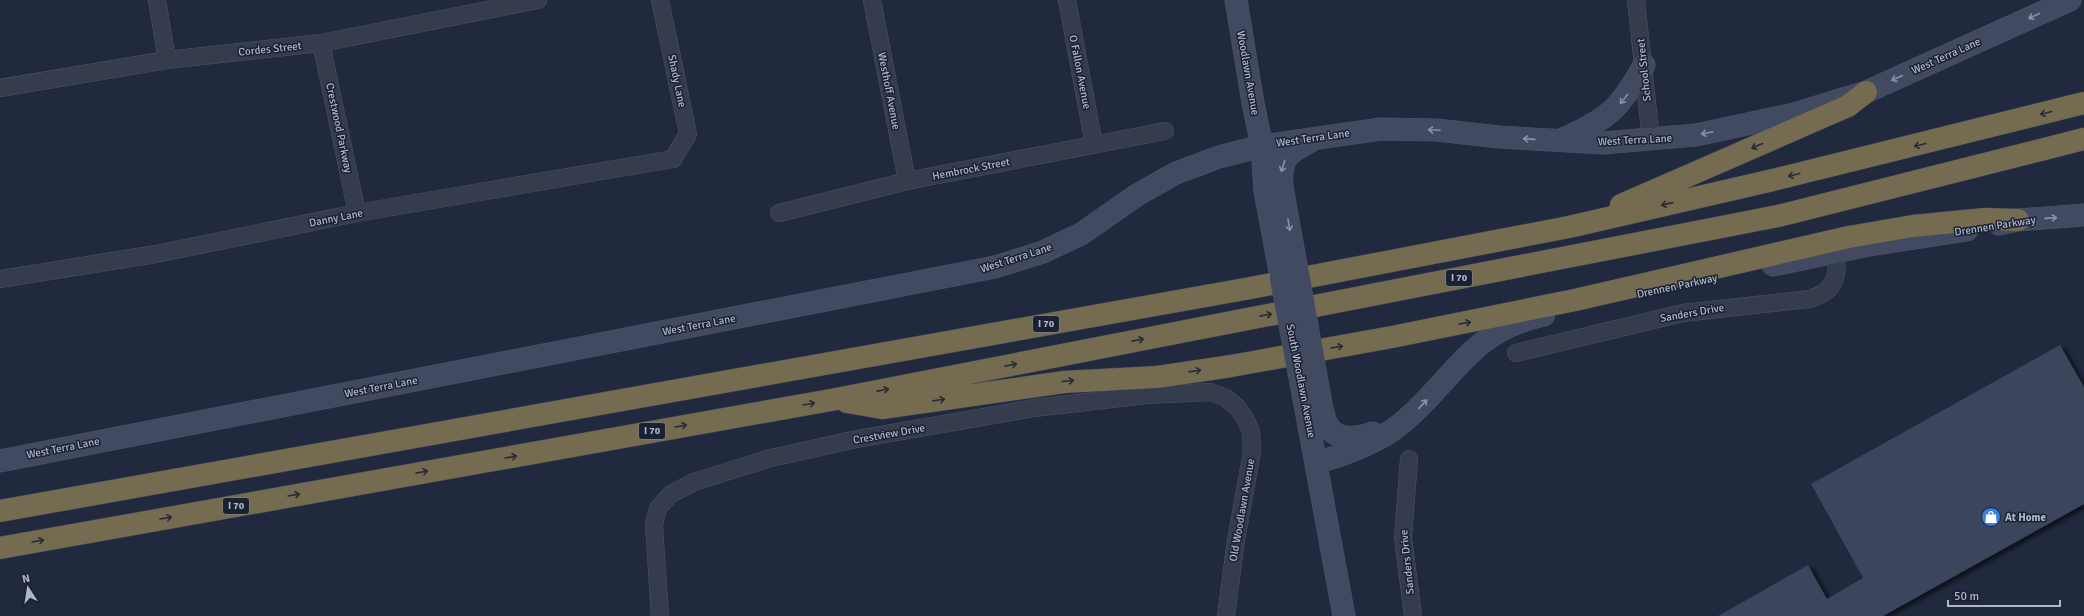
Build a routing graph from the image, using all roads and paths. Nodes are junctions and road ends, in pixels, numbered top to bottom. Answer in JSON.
{"nodes":[{"id":1,"x":157,"y":0,"type":"edge"},
{"id":2,"x":538,"y":0,"type":"edge"},
{"id":3,"x":660,"y":0,"type":"edge"},
{"id":4,"x":872,"y":0,"type":"edge"},
{"id":5,"x":1067,"y":0,"type":"edge"},
{"id":6,"x":1236,"y":0,"type":"edge"},
{"id":7,"x":1636,"y":0,"type":"edge"},
{"id":8,"x":2070,"y":0,"type":"edge"},
{"id":9,"x":484,"y":6,"type":"edge"},
{"id":10,"x":321,"y":43,"type":"junction"},
{"id":11,"x":167,"y":60,"type":"junction"},
{"id":12,"x":1644,"y":65,"type":"junction"},
{"id":13,"x":0,"y":88,"type":"edge"},
{"id":14,"x":1866,"y":92,"type":"junction"},
{"id":15,"x":2084,"y":103,"type":"edge"},
{"id":16,"x":1165,"y":131,"type":"dead end"},
{"id":17,"x":1320,"y":136,"type":"junction"},
{"id":18,"x":2084,"y":139,"type":"edge"},
{"id":19,"x":1651,"y":140,"type":"junction"},
{"id":20,"x":1559,"y":141,"type":"junction"},
{"id":21,"x":1094,"y":145,"type":"junction"},
{"id":22,"x":1262,"y":146,"type":"junction"},
{"id":23,"x":673,"y":159,"type":"joint"},
{"id":24,"x":906,"y":181,"type":"junction"},
{"id":25,"x":1273,"y":189,"type":"junction"},
{"id":26,"x":779,"y":213,"type":"dead end"},
{"id":27,"x":357,"y":214,"type":"junction"},
{"id":28,"x":2084,"y":215,"type":"edge"},
{"id":29,"x":2018,"y":220,"type":"junction"},
{"id":30,"x":1569,"y":227,"type":"junction"},
{"id":31,"x":1834,"y":252,"type":"junction"},
{"id":32,"x":0,"y":279,"type":"edge"},
{"id":33,"x":1516,"y":353,"type":"dead end"},
{"id":34,"x":831,"y":400,"type":"junction"},
{"id":35,"x":1237,"y":407,"type":"joint"},
{"id":36,"x":1314,"y":409,"type":"junction"},
{"id":37,"x":1400,"y":424,"type":"junction"},
{"id":38,"x":1409,"y":459,"type":"dead end"},
{"id":39,"x":0,"y":460,"type":"edge"},
{"id":40,"x":1317,"y":462,"type":"junction"},
{"id":41,"x":0,"y":511,"type":"edge"},
{"id":42,"x":0,"y":548,"type":"edge"},
{"id":43,"x":660,"y":616,"type":"edge"},
{"id":44,"x":1226,"y":616,"type":"edge"},
{"id":45,"x":1344,"y":616,"type":"edge"},
{"id":46,"x":1414,"y":616,"type":"edge"}],
"edges":[{"from":1,"to":11,"type":"street"},
{"from":2,"to":9,"type":"street","name":"Cordes Street"},
{"from":3,"to":23,"type":"street","name":"Shady Lane"},
{"from":4,"to":24,"type":"street","name":"Westhoff Avenue"},
{"from":5,"to":21,"type":"street","name":"O Fallon Avenue"},
{"from":6,"to":22,"type":"main road","name":"Woodlawn Avenue"},
{"from":7,"to":12,"type":"street","name":"School Street"},
{"from":8,"to":14,"type":"main road","name":"West Terra Lane","one_way":true},
{"from":9,"to":10,"type":"street","name":"Cordes Street"},
{"from":10,"to":11,"type":"street","name":"Cordes Street"},
{"from":10,"to":27,"type":"street","name":"Crestwood Parkway"},
{"from":11,"to":13,"type":"street","name":"Cordes Street"},
{"from":12,"to":19,"type":"street","name":"School Street"},
{"from":12,"to":20,"type":"main road","one_way":true},
{"from":14,"to":19,"type":"main road","name":"West Terra Lane","one_way":true},
{"from":14,"to":30,"type":"highway","one_way":true},
{"from":15,"to":30,"type":"highway","number":"I 70","one_way":true},
{"from":16,"to":21,"type":"street","name":"Hembrock Street"},
{"from":20,"to":17,"type":"main road","name":"West Terra Lane","one_way":true},
{"from":17,"to":22,"type":"main road","name":"West Terra Lane"},
{"from":17,"to":25,"type":"main road","one_way":true},
{"from":34,"to":18,"type":"highway","number":"I 70","one_way":true},
{"from":19,"to":20,"type":"main road","name":"West Terra Lane"},
{"from":21,"to":24,"type":"street","name":"Hembrock Street"},
{"from":22,"to":25,"type":"main road","name":"South Woodlawn Avenue"},
{"from":22,"to":39,"type":"main road","name":"West Terra Lane"},
{"from":23,"to":27,"type":"street","name":"Danny Lane"},
{"from":24,"to":26,"type":"street","name":"Hembrock Street"},
{"from":25,"to":36,"type":"main road","name":"South Woodlawn Avenue","bridge":true},
{"from":27,"to":32,"type":"street","name":"Danny Lane"},
{"from":29,"to":28,"type":"main road","name":"Drennen Parkway","one_way":true},
{"from":29,"to":31,"type":"main road","name":"Drennen Parkway"},
{"from":34,"to":29,"type":"highway","one_way":true},
{"from":30,"to":41,"type":"highway","number":"I 70"},
{"from":31,"to":33,"type":"street","name":"Sanders Drive"},
{"from":37,"to":31,"type":"main road","name":"Drennen Parkway","one_way":true},
{"from":42,"to":34,"type":"highway","number":"I 70","one_way":true},
{"from":35,"to":43,"type":"street","name":"Crestview Drive"},
{"from":35,"to":44,"type":"street","name":"Old Woodlawn Avenue"},
{"from":36,"to":37,"type":"main road"},
{"from":36,"to":40,"type":"main road","name":"South Woodlawn Avenue"},
{"from":37,"to":40,"type":"main road","name":"Drennen Parkway"},
{"from":38,"to":46,"type":"street","name":"Sanders Drive"},
{"from":40,"to":45,"type":"main road","name":"South Woodlawn Avenue"}]}
